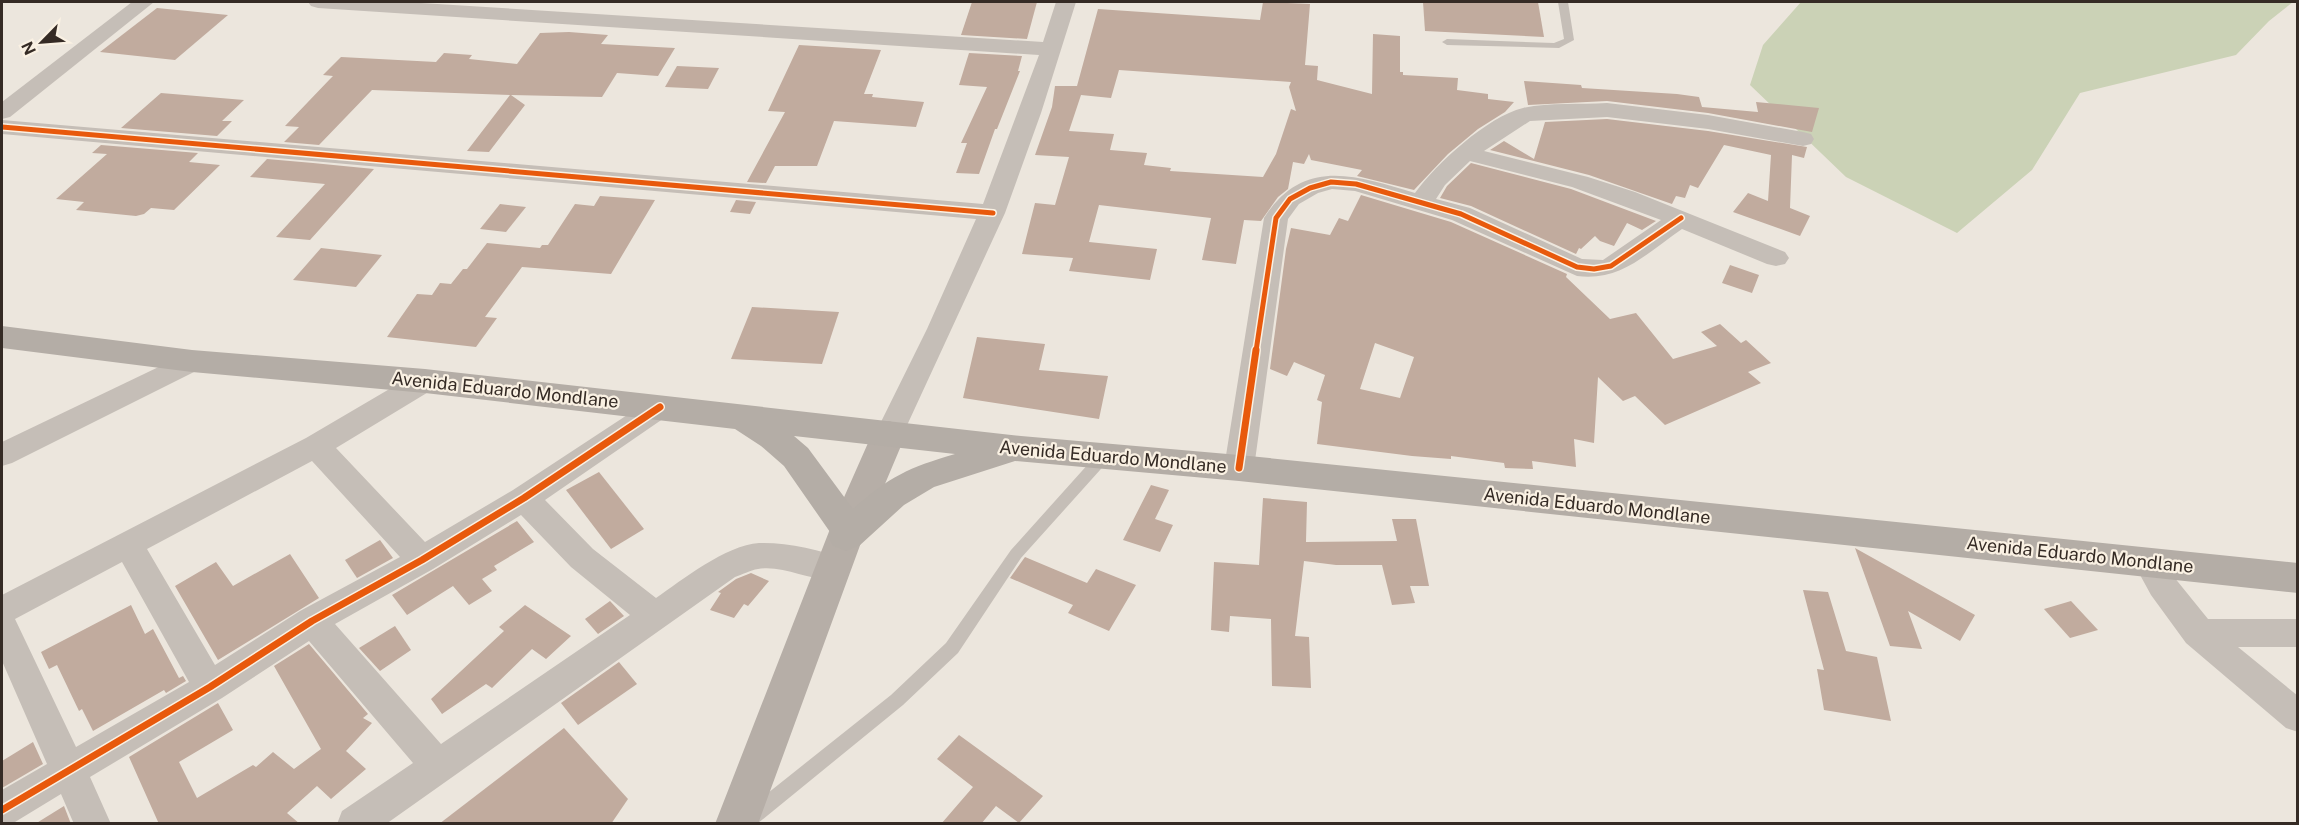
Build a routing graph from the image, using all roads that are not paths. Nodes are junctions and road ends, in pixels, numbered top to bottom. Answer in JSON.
{"nodes":[{"id":1,"x":144,"y":2,"type":"edge"},
{"id":2,"x":318,"y":2,"type":"edge"},
{"id":3,"x":1066,"y":2,"type":"edge"},
{"id":4,"x":1563,"y":2,"type":"edge"},
{"id":5,"x":1447,"y":42,"type":"dead end"},
{"id":6,"x":1052,"y":49,"type":"junction"},
{"id":7,"x":2,"y":112,"type":"edge"},
{"id":8,"x":2,"y":127,"type":"edge"},
{"id":9,"x":1803,"y":139,"type":"dead end"},
{"id":10,"x":1465,"y":153,"type":"junction"},
{"id":11,"x":1421,"y":202,"type":"junction"},
{"id":12,"x":993,"y":213,"type":"junction"},
{"id":13,"x":1681,"y":218,"type":"junction"},
{"id":14,"x":1776,"y":258,"type":"dead end"},
{"id":15,"x":2,"y":337,"type":"edge"},
{"id":16,"x":192,"y":361,"type":"junction"},
{"id":17,"x":425,"y":381,"type":"junction"},
{"id":18,"x":660,"y":407,"type":"junction"},
{"id":19,"x":743,"y":418,"type":"junction"},
{"id":20,"x":889,"y":434,"type":"junction"},
{"id":21,"x":316,"y":446,"type":"junction"},
{"id":22,"x":1021,"y":449,"type":"junction"},
{"id":23,"x":2,"y":455,"type":"edge"},
{"id":24,"x":1104,"y":456,"type":"junction"},
{"id":25,"x":1239,"y":468,"type":"junction"},
{"id":26,"x":524,"y":498,"type":"junction"},
{"id":27,"x":128,"y":544,"type":"junction"},
{"id":28,"x":843,"y":544,"type":"junction"},
{"id":29,"x":422,"y":560,"type":"junction"},
{"id":30,"x":2150,"y":562,"type":"junction"},
{"id":31,"x":2298,"y":578,"type":"edge"},
{"id":32,"x":2,"y":610,"type":"edge"},
{"id":33,"x":654,"y":615,"type":"junction"},
{"id":34,"x":312,"y":621,"type":"junction"},
{"id":35,"x":2,"y":626,"type":"edge"},
{"id":36,"x":2198,"y":633,"type":"junction"},
{"id":37,"x":2298,"y":633,"type":"edge"},
{"id":38,"x":210,"y":687,"type":"junction"},
{"id":39,"x":2298,"y":717,"type":"edge"},
{"id":40,"x":437,"y":765,"type":"junction"},
{"id":41,"x":67,"y":770,"type":"junction"},
{"id":42,"x":2,"y":810,"type":"edge"},
{"id":43,"x":93,"y":824,"type":"edge"},
{"id":44,"x":355,"y":824,"type":"edge"},
{"id":45,"x":736,"y":824,"type":"edge"},
{"id":46,"x":744,"y":824,"type":"edge"}],
"edges":[{"from":1,"to":7,"type":"street"},
{"from":2,"to":6,"type":"street"},
{"from":3,"to":6,"type":"street"},
{"from":4,"to":5,"type":"lane"},
{"from":6,"to":12,"type":"street"},
{"from":8,"to":12,"type":"street"},
{"from":9,"to":10,"type":"street"},
{"from":10,"to":11,"type":"street"},
{"from":10,"to":13,"type":"street"},
{"from":11,"to":13,"type":"street"},
{"from":11,"to":25,"type":"street"},
{"from":12,"to":20,"type":"street"},
{"from":13,"to":14,"type":"street"},
{"from":15,"to":16,"type":"main road","name":"Avenida Eduardo Mondlane"},
{"from":16,"to":17,"type":"main road","name":"Avenida Eduardo Mondlane"},
{"from":16,"to":23,"type":"street"},
{"from":17,"to":18,"type":"main road","name":"Avenida Eduardo Mondlane"},
{"from":17,"to":21,"type":"street"},
{"from":18,"to":19,"type":"main road","name":"Avenida Eduardo Mondlane"},
{"from":18,"to":26,"type":"street"},
{"from":19,"to":20,"type":"main road","name":"Avenida Eduardo Mondlane"},
{"from":19,"to":28,"type":"main road"},
{"from":20,"to":22,"type":"main road","name":"Avenida Eduardo Mondlane"},
{"from":20,"to":28,"type":"main road"},
{"from":21,"to":27,"type":"street"},
{"from":21,"to":29,"type":"street"},
{"from":22,"to":24,"type":"main road","name":"Avenida Eduardo Mondlane"},
{"from":22,"to":28,"type":"main road"},
{"from":24,"to":25,"type":"main road","name":"Avenida Eduardo Mondlane"},
{"from":24,"to":46,"type":"lane"},
{"from":25,"to":30,"type":"main road","name":"Avenida Eduardo Mondlane"},
{"from":26,"to":29,"type":"street"},
{"from":26,"to":33,"type":"street"},
{"from":27,"to":32,"type":"street"},
{"from":27,"to":38,"type":"street"},
{"from":28,"to":33,"type":"street"},
{"from":28,"to":45,"type":"main road"},
{"from":29,"to":34,"type":"street"},
{"from":30,"to":31,"type":"main road","name":"Avenida Eduardo Mondlane"},
{"from":30,"to":36,"type":"street"},
{"from":33,"to":40,"type":"street"},
{"from":34,"to":38,"type":"street"},
{"from":34,"to":40,"type":"street"},
{"from":35,"to":41,"type":"street"},
{"from":36,"to":37,"type":"street"},
{"from":36,"to":39,"type":"street"},
{"from":38,"to":41,"type":"street"},
{"from":40,"to":44,"type":"street"},
{"from":41,"to":42,"type":"street"},
{"from":41,"to":43,"type":"street"}]}
